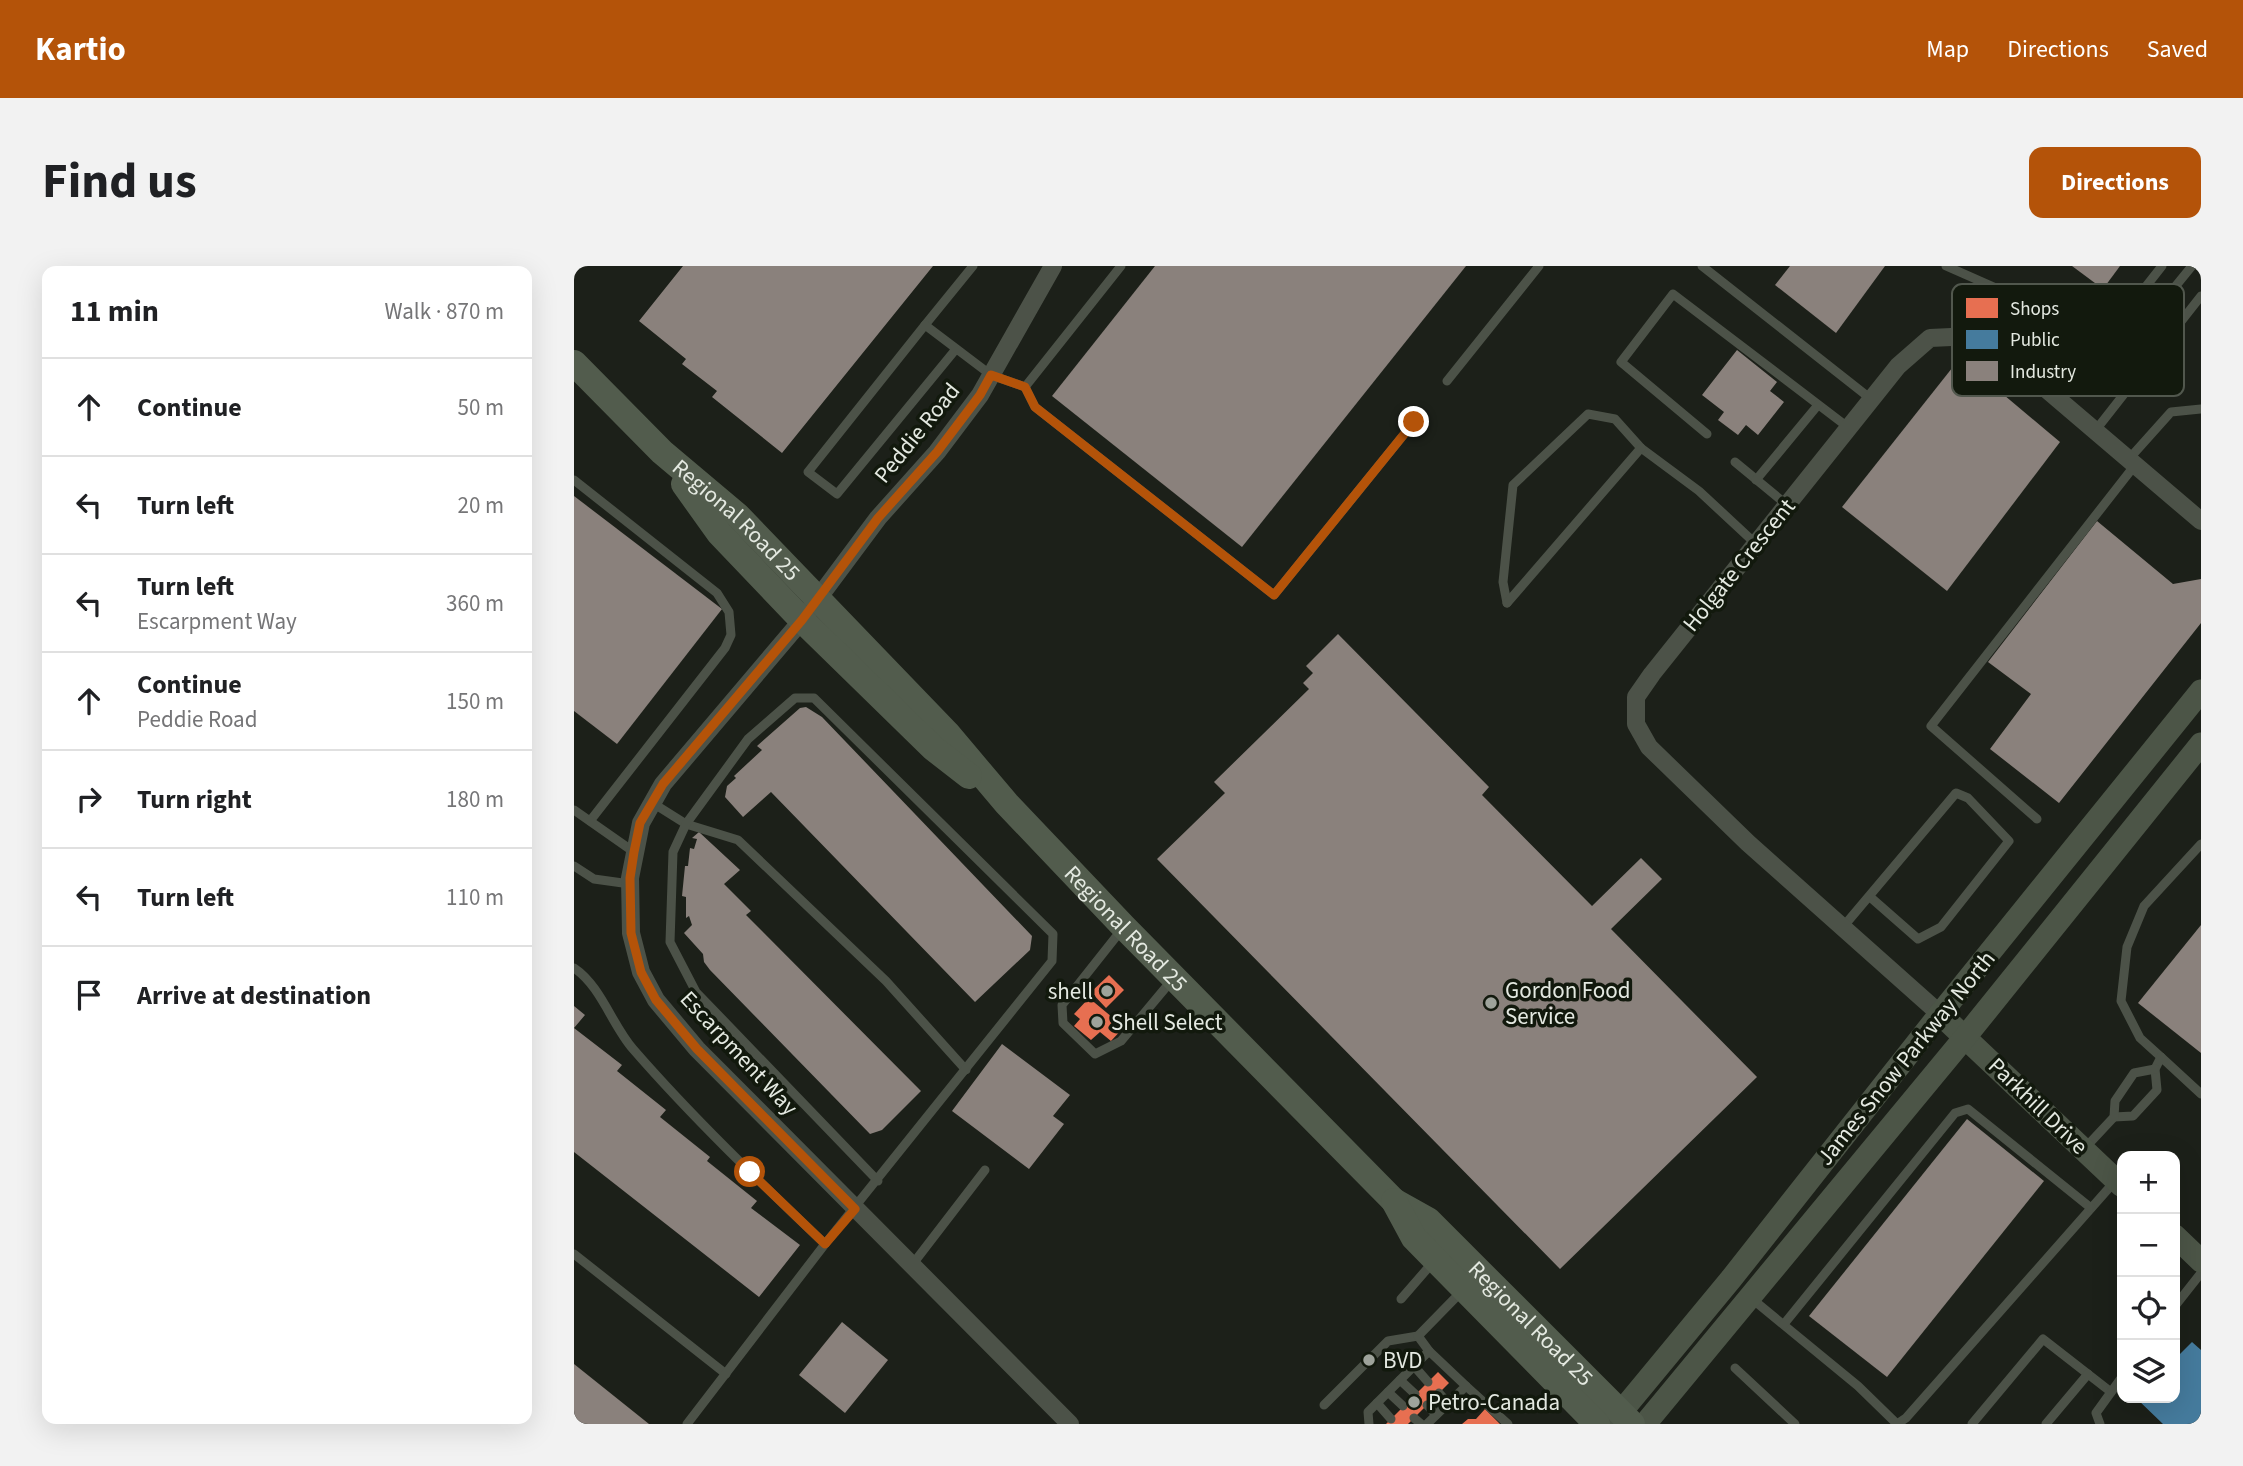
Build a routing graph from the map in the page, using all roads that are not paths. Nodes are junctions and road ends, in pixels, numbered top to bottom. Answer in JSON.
{"nodes":[{"id":1,"x":973,"y":266,"type":"edge"},
{"id":2,"x":1053,"y":266,"type":"edge"},
{"id":3,"x":1121,"y":266,"type":"edge"},
{"id":4,"x":1539,"y":266,"type":"edge"},
{"id":5,"x":1702,"y":266,"type":"edge"},
{"id":6,"x":1946,"y":266,"type":"edge"},
{"id":7,"x":2162,"y":266,"type":"edge"},
{"id":8,"x":2192,"y":266,"type":"edge"},
{"id":9,"x":1987,"y":284,"type":"edge"},
{"id":10,"x":2148,"y":284,"type":"edge"},
{"id":11,"x":2177,"y":284,"type":"edge"},
{"id":12,"x":2201,"y":296,"type":"edge"},
{"id":13,"x":2184,"y":318,"type":"edge"},
{"id":14,"x":925,"y":325,"type":"junction"},
{"id":15,"x":1952,"y":337,"type":"edge"},
{"id":16,"x":956,"y":349,"type":"junction"},
{"id":17,"x":574,"y":363,"type":"edge"},
{"id":18,"x":991,"y":375,"type":"junction"},
{"id":19,"x":1447,"y":381,"type":"dead end"},
{"id":20,"x":1025,"y":387,"type":"junction"},
{"id":21,"x":2122,"y":396,"type":"edge"},
{"id":22,"x":2055,"y":397,"type":"edge"},
{"id":23,"x":1871,"y":399,"type":"junction"},
{"id":24,"x":1818,"y":405,"type":"junction"},
{"id":25,"x":2201,"y":409,"type":"edge"},
{"id":26,"x":1414,"y":422,"type":"dead end"},
{"id":27,"x":1849,"y":428,"type":"junction"},
{"id":28,"x":2095,"y":431,"type":"junction"},
{"id":29,"x":1707,"y":434,"type":"dead end"},
{"id":30,"x":1641,"y":448,"type":"junction"},
{"id":31,"x":662,"y":453,"type":"junction"},
{"id":32,"x":1735,"y":462,"type":"dead end"},
{"id":33,"x":2132,"y":462,"type":"junction"},
{"id":34,"x":574,"y":480,"type":"edge"},
{"id":35,"x":1756,"y":480,"type":"junction"},
{"id":36,"x":1787,"y":505,"type":"junction"},
{"id":37,"x":2201,"y":521,"type":"edge"},
{"id":38,"x":1756,"y":544,"type":"junction"},
{"id":39,"x":818,"y":598,"type":"junction"},
{"id":40,"x":802,"y":620,"type":"junction"},
{"id":41,"x":2201,"y":691,"type":"edge"},
{"id":42,"x":2201,"y":744,"type":"edge"},
{"id":43,"x":651,"y":802,"type":"junction"},
{"id":44,"x":1007,"y":804,"type":"junction"},
{"id":45,"x":574,"y":810,"type":"edge"},
{"id":46,"x":2038,"y":819,"type":"dead end"},
{"id":47,"x":590,"y":821,"type":"junction"},
{"id":48,"x":686,"y":824,"type":"junction"},
{"id":49,"x":2201,"y":844,"type":"edge"},
{"id":50,"x":634,"y":852,"type":"junction"},
{"id":51,"x":574,"y":866,"type":"edge"},
{"id":52,"x":630,"y":884,"type":"junction"},
{"id":53,"x":1869,"y":896,"type":"junction"},
{"id":54,"x":1124,"y":927,"type":"junction"},
{"id":55,"x":1843,"y":927,"type":"junction"},
{"id":56,"x":574,"y":968,"type":"edge"},
{"id":57,"x":1174,"y":978,"type":"junction"},
{"id":58,"x":1954,"y":1025,"type":"junction"},
{"id":59,"x":2161,"y":1057,"type":"junction"},
{"id":60,"x":2155,"y":1069,"type":"junction"},
{"id":61,"x":966,"y":1070,"type":"junction"},
{"id":62,"x":2201,"y":1094,"type":"edge"},
{"id":63,"x":2114,"y":1117,"type":"junction"},
{"id":64,"x":2084,"y":1149,"type":"junction"},
{"id":65,"x":985,"y":1170,"type":"dead end"},
{"id":66,"x":878,"y":1181,"type":"junction"},
{"id":67,"x":2117,"y":1181,"type":"edge"},
{"id":68,"x":2117,"y":1185,"type":"edge"},
{"id":69,"x":1394,"y":1201,"type":"junction"},
{"id":70,"x":2091,"y":1208,"type":"junction"},
{"id":71,"x":855,"y":1209,"type":"junction"},
{"id":72,"x":2180,"y":1241,"type":"edge"},
{"id":73,"x":825,"y":1244,"type":"junction"},
{"id":74,"x":574,"y":1254,"type":"edge"},
{"id":75,"x":1435,"y":1260,"type":"junction"},
{"id":76,"x":2201,"y":1261,"type":"edge"},
{"id":77,"x":912,"y":1265,"type":"junction"},
{"id":78,"x":2201,"y":1273,"type":"edge"},
{"id":79,"x":1463,"y":1290,"type":"junction"},
{"id":80,"x":1749,"y":1297,"type":"junction"},
{"id":81,"x":1401,"y":1299,"type":"dead end"},
{"id":82,"x":2180,"y":1300,"type":"edge"},
{"id":83,"x":1784,"y":1324,"type":"junction"},
{"id":84,"x":1418,"y":1336,"type":"junction"},
{"id":85,"x":1429,"y":1351,"type":"junction"},
{"id":86,"x":1414,"y":1366,"type":"junction"},
{"id":87,"x":1735,"y":1368,"type":"dead end"},
{"id":88,"x":726,"y":1374,"type":"junction"},
{"id":89,"x":2088,"y":1374,"type":"junction"},
{"id":90,"x":1400,"y":1380,"type":"junction"},
{"id":91,"x":1428,"y":1382,"type":"dead end"},
{"id":92,"x":2117,"y":1384,"type":"edge"},
{"id":93,"x":1466,"y":1386,"type":"junction"},
{"id":94,"x":1388,"y":1392,"type":"junction"},
{"id":95,"x":2111,"y":1392,"type":"junction"},
{"id":96,"x":1438,"y":1393,"type":"dead end"},
{"id":97,"x":1415,"y":1395,"type":"dead end"},
{"id":98,"x":1377,"y":1403,"type":"junction"},
{"id":99,"x":1448,"y":1404,"type":"junction"},
{"id":100,"x":1324,"y":1405,"type":"dead end"},
{"id":101,"x":1427,"y":1405,"type":"dead end"},
{"id":102,"x":1404,"y":1406,"type":"dead end"},
{"id":103,"x":1436,"y":1415,"type":"junction"},
{"id":104,"x":1391,"y":1419,"type":"dead end"},
{"id":105,"x":1615,"y":1421,"type":"edge"},
{"id":106,"x":687,"y":1424,"type":"edge"},
{"id":107,"x":1070,"y":1424,"type":"edge"},
{"id":108,"x":1369,"y":1424,"type":"edge"},
{"id":109,"x":1427,"y":1424,"type":"edge"},
{"id":110,"x":1508,"y":1424,"type":"edge"},
{"id":111,"x":1645,"y":1424,"type":"edge"},
{"id":112,"x":1795,"y":1424,"type":"edge"},
{"id":113,"x":1972,"y":1424,"type":"edge"},
{"id":114,"x":2046,"y":1424,"type":"edge"},
{"id":115,"x":2100,"y":1424,"type":"edge"}],
"edges":[{"from":1,"to":14,"type":"lane"},
{"from":2,"to":18,"type":"street","name":"Peddie Road"},
{"from":3,"to":20,"type":"lane"},
{"from":4,"to":19,"type":"lane"},
{"from":5,"to":23,"type":"lane"},
{"from":6,"to":9,"type":"lane"},
{"from":7,"to":10,"type":"lane"},
{"from":8,"to":11,"type":"lane"},
{"from":12,"to":13,"type":"lane"},
{"from":14,"to":16,"type":"lane"},
{"from":14,"to":16,"type":"lane"},
{"from":15,"to":23,"type":"street","name":"Holgate Crescent"},
{"from":16,"to":18,"type":"lane"},
{"from":17,"to":31,"type":"main road","name":"Regional Road 25"},
{"from":18,"to":20,"type":"lane"},
{"from":18,"to":39,"type":"street","name":"Peddie Road"},
{"from":20,"to":26,"type":"lane"},
{"from":21,"to":28,"type":"lane"},
{"from":22,"to":28,"type":"street"},
{"from":23,"to":27,"type":"street","name":"Holgate Crescent"},
{"from":24,"to":27,"type":"lane"},
{"from":24,"to":29,"type":"lane"},
{"from":24,"to":35,"type":"lane"},
{"from":25,"to":33,"type":"lane"},
{"from":27,"to":36,"type":"street","name":"Holgate Crescent"},
{"from":28,"to":33,"type":"street"},
{"from":30,"to":30,"type":"lane"},
{"from":30,"to":38,"type":"lane"},
{"from":31,"to":39,"type":"main road","name":"Regional Road 25"},
{"from":31,"to":40,"type":"main road","name":"Regional Road 25"},
{"from":32,"to":35,"type":"lane"},
{"from":33,"to":37,"type":"street"},
{"from":33,"to":46,"type":"lane"},
{"from":34,"to":47,"type":"lane"},
{"from":35,"to":36,"type":"lane"},
{"from":36,"to":38,"type":"street","name":"Holgate Crescent"},
{"from":38,"to":55,"type":"street","name":"Holgate Crescent"},
{"from":39,"to":40,"type":"street","name":"Peddie Road"},
{"from":39,"to":44,"type":"main road","name":"Regional Road 25"},
{"from":40,"to":43,"type":"street","name":"Escarpment Way"},
{"from":40,"to":44,"type":"main road","name":"Regional Road 25"},
{"from":41,"to":58,"type":"main road","name":"James Snow Parkway North"},
{"from":42,"to":58,"type":"main road","name":"James Snow Parkway North"},
{"from":43,"to":48,"type":"lane"},
{"from":43,"to":50,"type":"street","name":"Escarpment Way"},
{"from":44,"to":54,"type":"main road","name":"Regional Road 25"},
{"from":45,"to":47,"type":"lane"},
{"from":47,"to":50,"type":"lane"},
{"from":48,"to":61,"type":"lane"},
{"from":48,"to":61,"type":"lane"},
{"from":48,"to":66,"type":"lane"},
{"from":49,"to":59,"type":"lane"},
{"from":50,"to":52,"type":"street","name":"Escarpment Way"},
{"from":51,"to":52,"type":"lane"},
{"from":52,"to":71,"type":"street","name":"Escarpment Way"},
{"from":53,"to":53,"type":"lane"},
{"from":53,"to":55,"type":"lane"},
{"from":54,"to":57,"type":"main road","name":"Regional Road 25"},
{"from":54,"to":57,"type":"lane"},
{"from":55,"to":58,"type":"street","name":"Holgate Crescent"},
{"from":56,"to":73,"type":"lane"},
{"from":57,"to":69,"type":"main road","name":"Regional Road 25"},
{"from":58,"to":64,"type":"main road","name":"Parkhill Drive"},
{"from":58,"to":80,"type":"main road","name":"James Snow Parkway North"},
{"from":58,"to":105,"type":"main road","name":"James Snow Parkway North"},
{"from":59,"to":60,"type":"lane"},
{"from":59,"to":62,"type":"lane"},
{"from":60,"to":63,"type":"lane"},
{"from":60,"to":63,"type":"lane"},
{"from":61,"to":66,"type":"lane"},
{"from":63,"to":64,"type":"lane"},
{"from":64,"to":67,"type":"main road","name":"Parkhill Drive"},
{"from":65,"to":77,"type":"lane"},
{"from":66,"to":71,"type":"lane"},
{"from":68,"to":70,"type":"lane"},
{"from":69,"to":75,"type":"main road","name":"Regional Road 25"},
{"from":69,"to":105,"type":"main road","name":"Regional Road 25"},
{"from":70,"to":83,"type":"lane"},
{"from":70,"to":83,"type":"lane"},
{"from":71,"to":73,"type":"lane"},
{"from":71,"to":77,"type":"street","name":"Escarpment Way"},
{"from":72,"to":76,"type":"main road"},
{"from":73,"to":88,"type":"lane"},
{"from":74,"to":88,"type":"lane"},
{"from":75,"to":79,"type":"main road","name":"Regional Road 25"},
{"from":75,"to":81,"type":"lane"},
{"from":77,"to":107,"type":"street","name":"Escarpment Way"},
{"from":78,"to":82,"type":"lane"},
{"from":79,"to":84,"type":"lane"},
{"from":79,"to":105,"type":"main road","name":"Regional Road 25"},
{"from":80,"to":83,"type":"lane"},
{"from":80,"to":111,"type":"main road","name":"James Snow Parkway North"},
{"from":84,"to":85,"type":"lane"},
{"from":84,"to":100,"type":"lane"},
{"from":85,"to":86,"type":"lane"},
{"from":85,"to":93,"type":"lane"},
{"from":86,"to":90,"type":"lane"},
{"from":86,"to":91,"type":"lane"},
{"from":87,"to":112,"type":"lane"},
{"from":88,"to":106,"type":"lane"},
{"from":89,"to":95,"type":"lane"},
{"from":89,"to":113,"type":"lane"},
{"from":89,"to":114,"type":"lane"},
{"from":90,"to":94,"type":"lane"},
{"from":90,"to":97,"type":"lane"},
{"from":92,"to":95,"type":"lane"},
{"from":93,"to":99,"type":"lane"},
{"from":93,"to":110,"type":"lane"},
{"from":94,"to":98,"type":"lane"},
{"from":94,"to":102,"type":"lane"},
{"from":95,"to":115,"type":"lane"},
{"from":96,"to":99,"type":"lane"},
{"from":98,"to":104,"type":"lane"},
{"from":98,"to":108,"type":"lane"},
{"from":99,"to":103,"type":"lane"},
{"from":101,"to":103,"type":"lane"},
{"from":103,"to":109,"type":"lane"}]}
